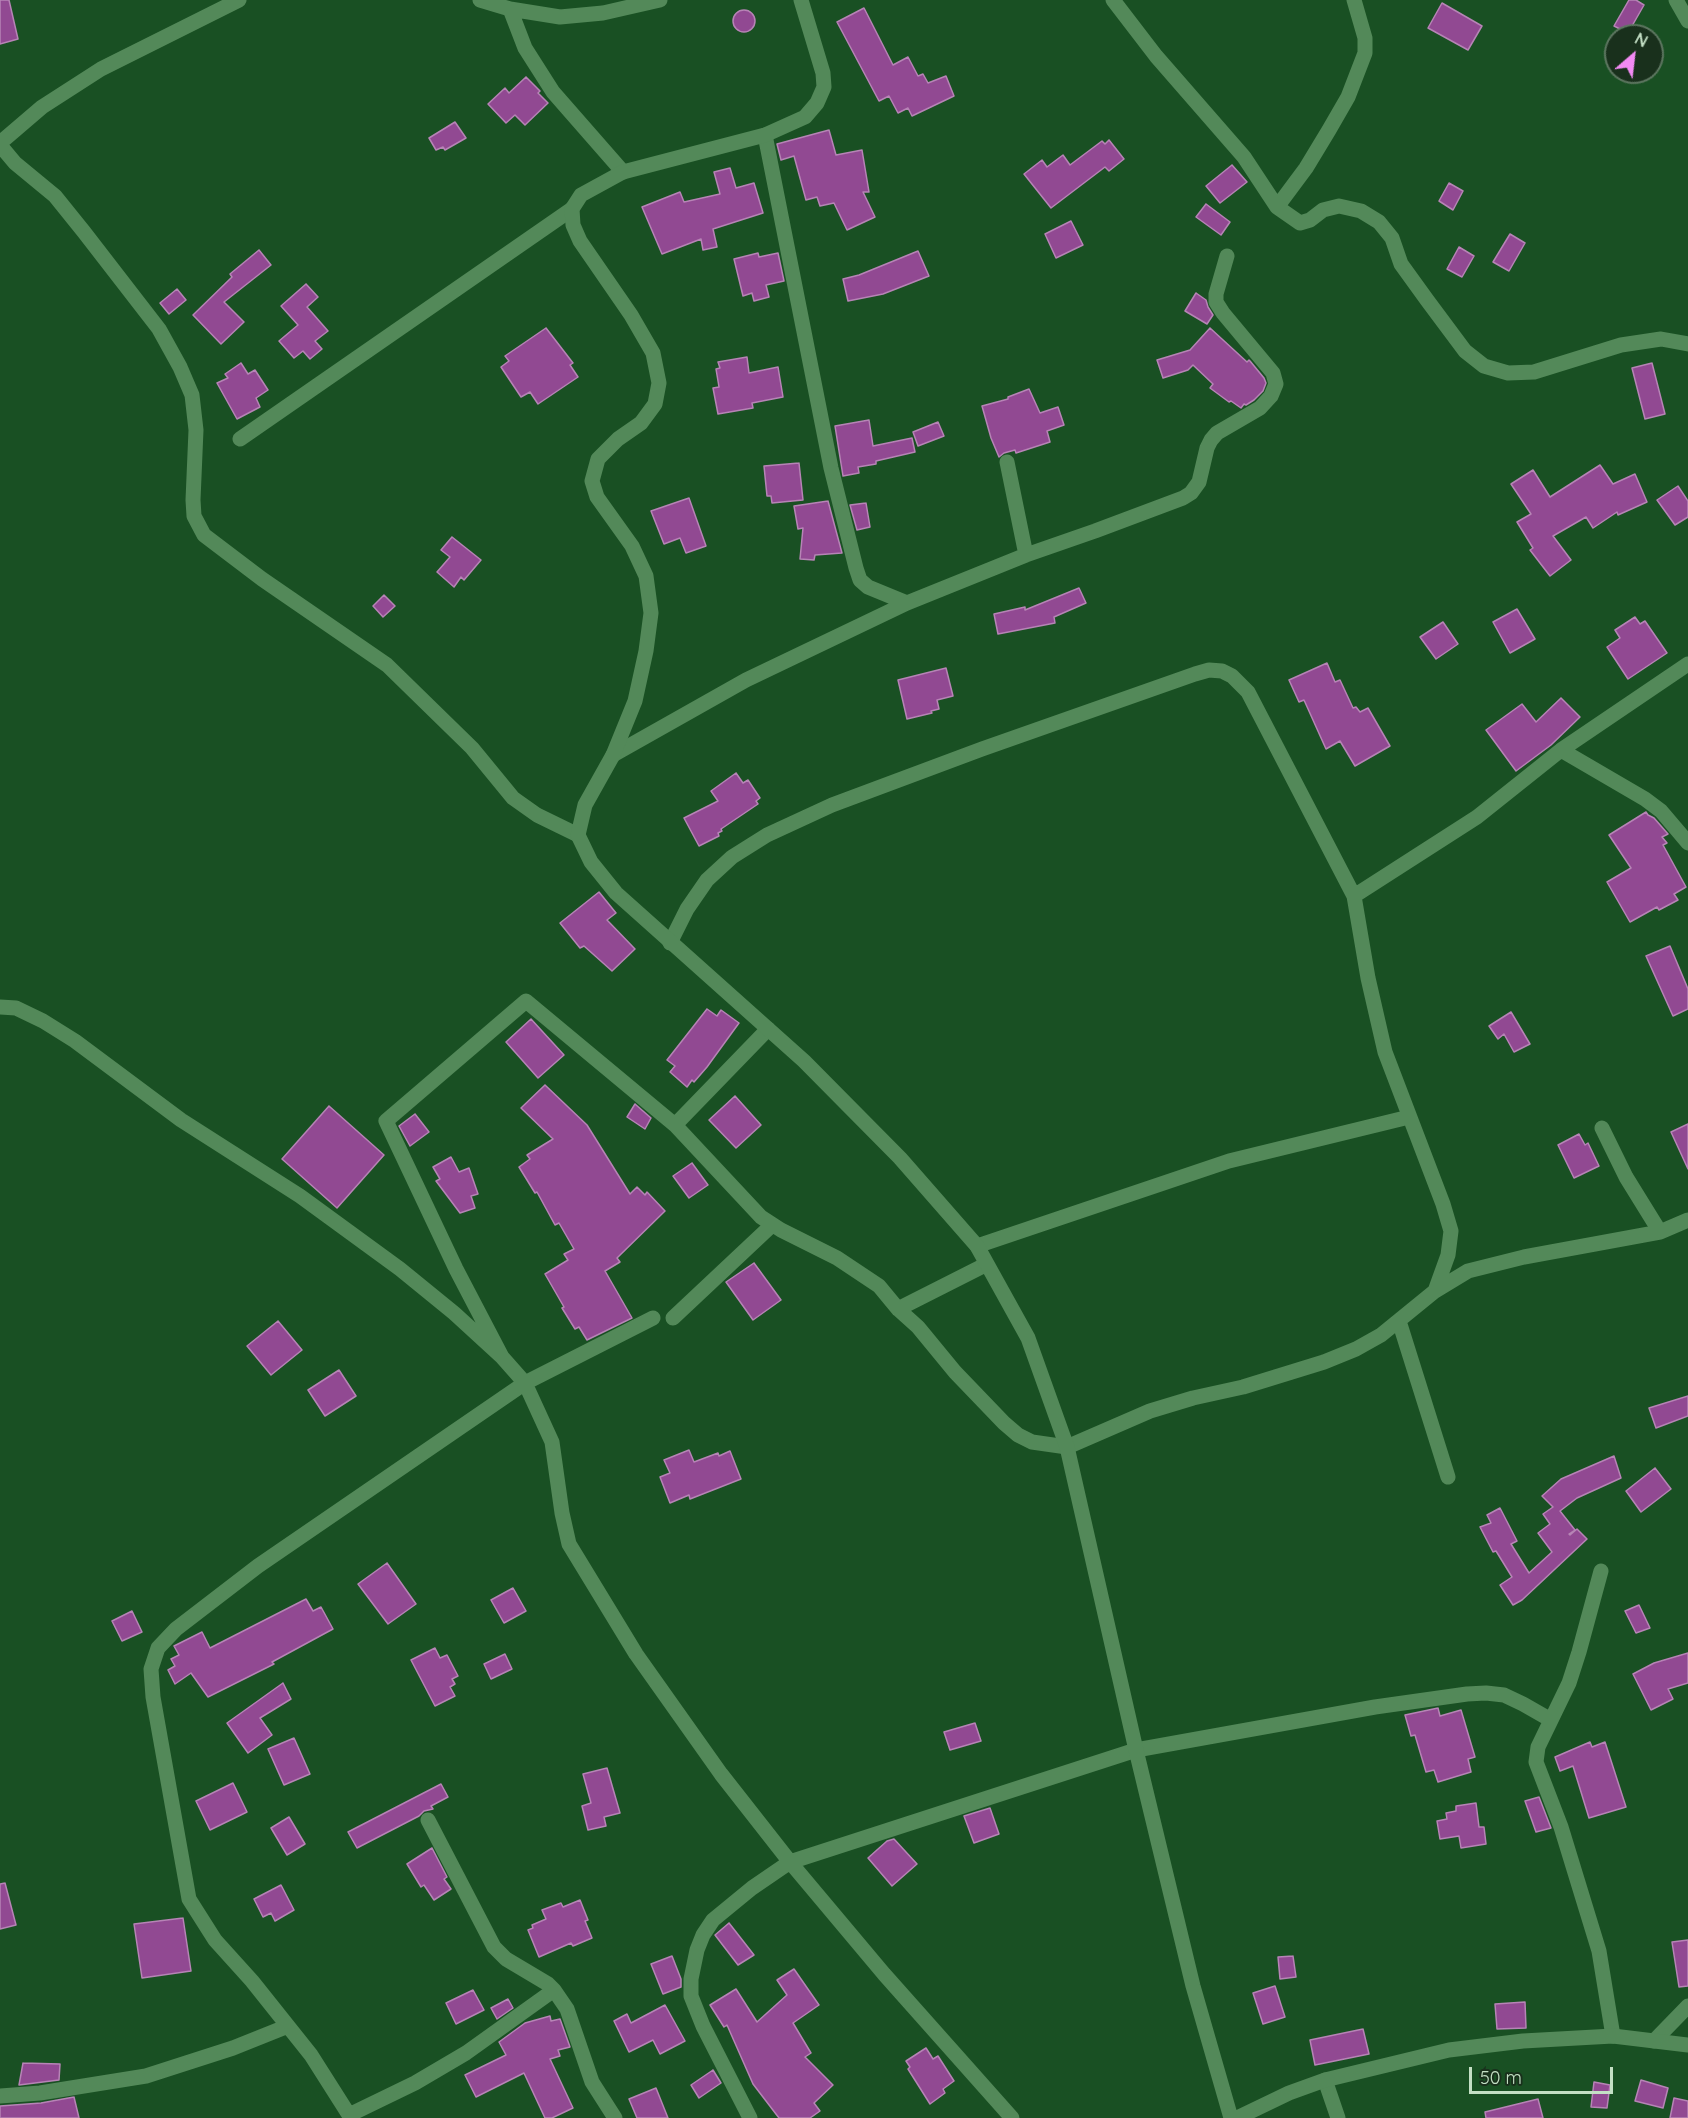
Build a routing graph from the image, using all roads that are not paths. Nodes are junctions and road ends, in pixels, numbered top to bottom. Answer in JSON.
{"nodes":[{"id":1,"x":239,"y":0,"type":"edge"},
{"id":2,"x":480,"y":0,"type":"edge"},
{"id":3,"x":660,"y":0,"type":"edge"},
{"id":4,"x":801,"y":0,"type":"edge"},
{"id":5,"x":1113,"y":0,"type":"edge"},
{"id":6,"x":1354,"y":0,"type":"edge"},
{"id":7,"x":1676,"y":0,"type":"edge"},
{"id":8,"x":510,"y":9,"type":"junction"},
{"id":9,"x":1688,"y":21,"type":"edge"},
{"id":10,"x":765,"y":135,"type":"junction"},
{"id":11,"x":0,"y":144,"type":"edge"},
{"id":12,"x":623,"y":172,"type":"junction"},
{"id":13,"x":1277,"y":207,"type":"junction"},
{"id":14,"x":572,"y":209,"type":"junction"},
{"id":15,"x":1227,"y":256,"type":"dead end"},
{"id":16,"x":1688,"y":344,"type":"edge"},
{"id":17,"x":240,"y":439,"type":"dead end"},
{"id":18,"x":1007,"y":462,"type":"dead end"},
{"id":19,"x":1026,"y":555,"type":"junction"},
{"id":20,"x":907,"y":603,"type":"junction"},
{"id":21,"x":1688,"y":664,"type":"edge"},
{"id":22,"x":1561,"y":750,"type":"junction"},
{"id":23,"x":613,"y":755,"type":"junction"},
{"id":24,"x":578,"y":836,"type":"junction"},
{"id":25,"x":1688,"y":843,"type":"edge"},
{"id":26,"x":1354,"y":896,"type":"junction"},
{"id":27,"x":670,"y":943,"type":"junction"},
{"id":28,"x":0,"y":1007,"type":"edge"},
{"id":29,"x":768,"y":1029,"type":"junction"},
{"id":30,"x":1410,"y":1117,"type":"junction"},
{"id":31,"x":675,"y":1125,"type":"junction"},
{"id":32,"x":1602,"y":1128,"type":"dead end"},
{"id":33,"x":1688,"y":1220,"type":"edge"},
{"id":34,"x":772,"y":1225,"type":"junction"},
{"id":35,"x":1660,"y":1232,"type":"junction"},
{"id":36,"x":976,"y":1246,"type":"junction"},
{"id":37,"x":985,"y":1264,"type":"junction"},
{"id":38,"x":1435,"y":1291,"type":"junction"},
{"id":39,"x":898,"y":1310,"type":"junction"},
{"id":40,"x":653,"y":1318,"type":"dead end"},
{"id":41,"x":673,"y":1318,"type":"dead end"},
{"id":42,"x":1399,"y":1321,"type":"junction"},
{"id":43,"x":502,"y":1357,"type":"junction"},
{"id":44,"x":525,"y":1383,"type":"junction"},
{"id":45,"x":1067,"y":1447,"type":"junction"},
{"id":46,"x":1448,"y":1477,"type":"dead end"},
{"id":47,"x":1601,"y":1571,"type":"dead end"},
{"id":48,"x":1551,"y":1720,"type":"junction"},
{"id":49,"x":1136,"y":1750,"type":"junction"},
{"id":50,"x":428,"y":1820,"type":"dead end"},
{"id":51,"x":790,"y":1862,"type":"junction"},
{"id":52,"x":554,"y":1990,"type":"junction"},
{"id":53,"x":1688,"y":2006,"type":"edge"},
{"id":54,"x":288,"y":2026,"type":"junction"},
{"id":55,"x":1613,"y":2036,"type":"junction"},
{"id":56,"x":1654,"y":2041,"type":"junction"},
{"id":57,"x":1688,"y":2045,"type":"edge"},
{"id":58,"x":1325,"y":2080,"type":"junction"},
{"id":59,"x":0,"y":2096,"type":"edge"},
{"id":60,"x":350,"y":2116,"type":"edge"},
{"id":61,"x":615,"y":2118,"type":"edge"},
{"id":62,"x":750,"y":2118,"type":"edge"},
{"id":63,"x":1012,"y":2118,"type":"edge"},
{"id":64,"x":1231,"y":2118,"type":"edge"},
{"id":65,"x":1237,"y":2118,"type":"edge"},
{"id":66,"x":1338,"y":2118,"type":"edge"}],
"edges":[{"from":1,"to":11,"type":"street"},
{"from":2,"to":8,"type":"street"},
{"from":3,"to":8,"type":"street"},
{"from":4,"to":10,"type":"street"},
{"from":5,"to":13,"type":"street"},
{"from":6,"to":13,"type":"street"},
{"from":7,"to":9,"type":"street"},
{"from":8,"to":12,"type":"street"},
{"from":10,"to":12,"type":"street"},
{"from":10,"to":20,"type":"street"},
{"from":11,"to":24,"type":"street"},
{"from":12,"to":14,"type":"street"},
{"from":13,"to":16,"type":"street"},
{"from":14,"to":17,"type":"street"},
{"from":14,"to":23,"type":"street"},
{"from":15,"to":19,"type":"street"},
{"from":18,"to":19,"type":"street"},
{"from":19,"to":20,"type":"street"},
{"from":20,"to":23,"type":"street"},
{"from":21,"to":22,"type":"street"},
{"from":22,"to":25,"type":"street"},
{"from":22,"to":26,"type":"street"},
{"from":23,"to":24,"type":"street"},
{"from":24,"to":27,"type":"street"},
{"from":26,"to":27,"type":"street"},
{"from":26,"to":30,"type":"street"},
{"from":27,"to":29,"type":"street"},
{"from":28,"to":43,"type":"street"},
{"from":29,"to":31,"type":"street"},
{"from":29,"to":36,"type":"street"},
{"from":30,"to":36,"type":"street"},
{"from":30,"to":38,"type":"street"},
{"from":31,"to":34,"type":"street"},
{"from":31,"to":43,"type":"street"},
{"from":32,"to":35,"type":"street"},
{"from":33,"to":35,"type":"street"},
{"from":34,"to":39,"type":"street"},
{"from":34,"to":41,"type":"street"},
{"from":35,"to":38,"type":"street"},
{"from":36,"to":37,"type":"street"},
{"from":37,"to":39,"type":"street"},
{"from":37,"to":45,"type":"street"},
{"from":38,"to":42,"type":"street"},
{"from":39,"to":45,"type":"street"},
{"from":40,"to":44,"type":"street"},
{"from":42,"to":45,"type":"street"},
{"from":42,"to":46,"type":"street"},
{"from":43,"to":44,"type":"street"},
{"from":44,"to":51,"type":"street"},
{"from":44,"to":54,"type":"street"},
{"from":45,"to":49,"type":"street"},
{"from":47,"to":48,"type":"street"},
{"from":48,"to":49,"type":"street"},
{"from":48,"to":55,"type":"street"},
{"from":49,"to":51,"type":"street"},
{"from":49,"to":64,"type":"street"},
{"from":50,"to":52,"type":"street"},
{"from":51,"to":62,"type":"street"},
{"from":51,"to":63,"type":"street"},
{"from":52,"to":60,"type":"street"},
{"from":52,"to":61,"type":"street"},
{"from":53,"to":56,"type":"street"},
{"from":54,"to":59,"type":"street"},
{"from":54,"to":60,"type":"street"},
{"from":55,"to":56,"type":"street"},
{"from":55,"to":58,"type":"street"},
{"from":56,"to":57,"type":"street"},
{"from":58,"to":65,"type":"street"},
{"from":58,"to":66,"type":"street"}]}
